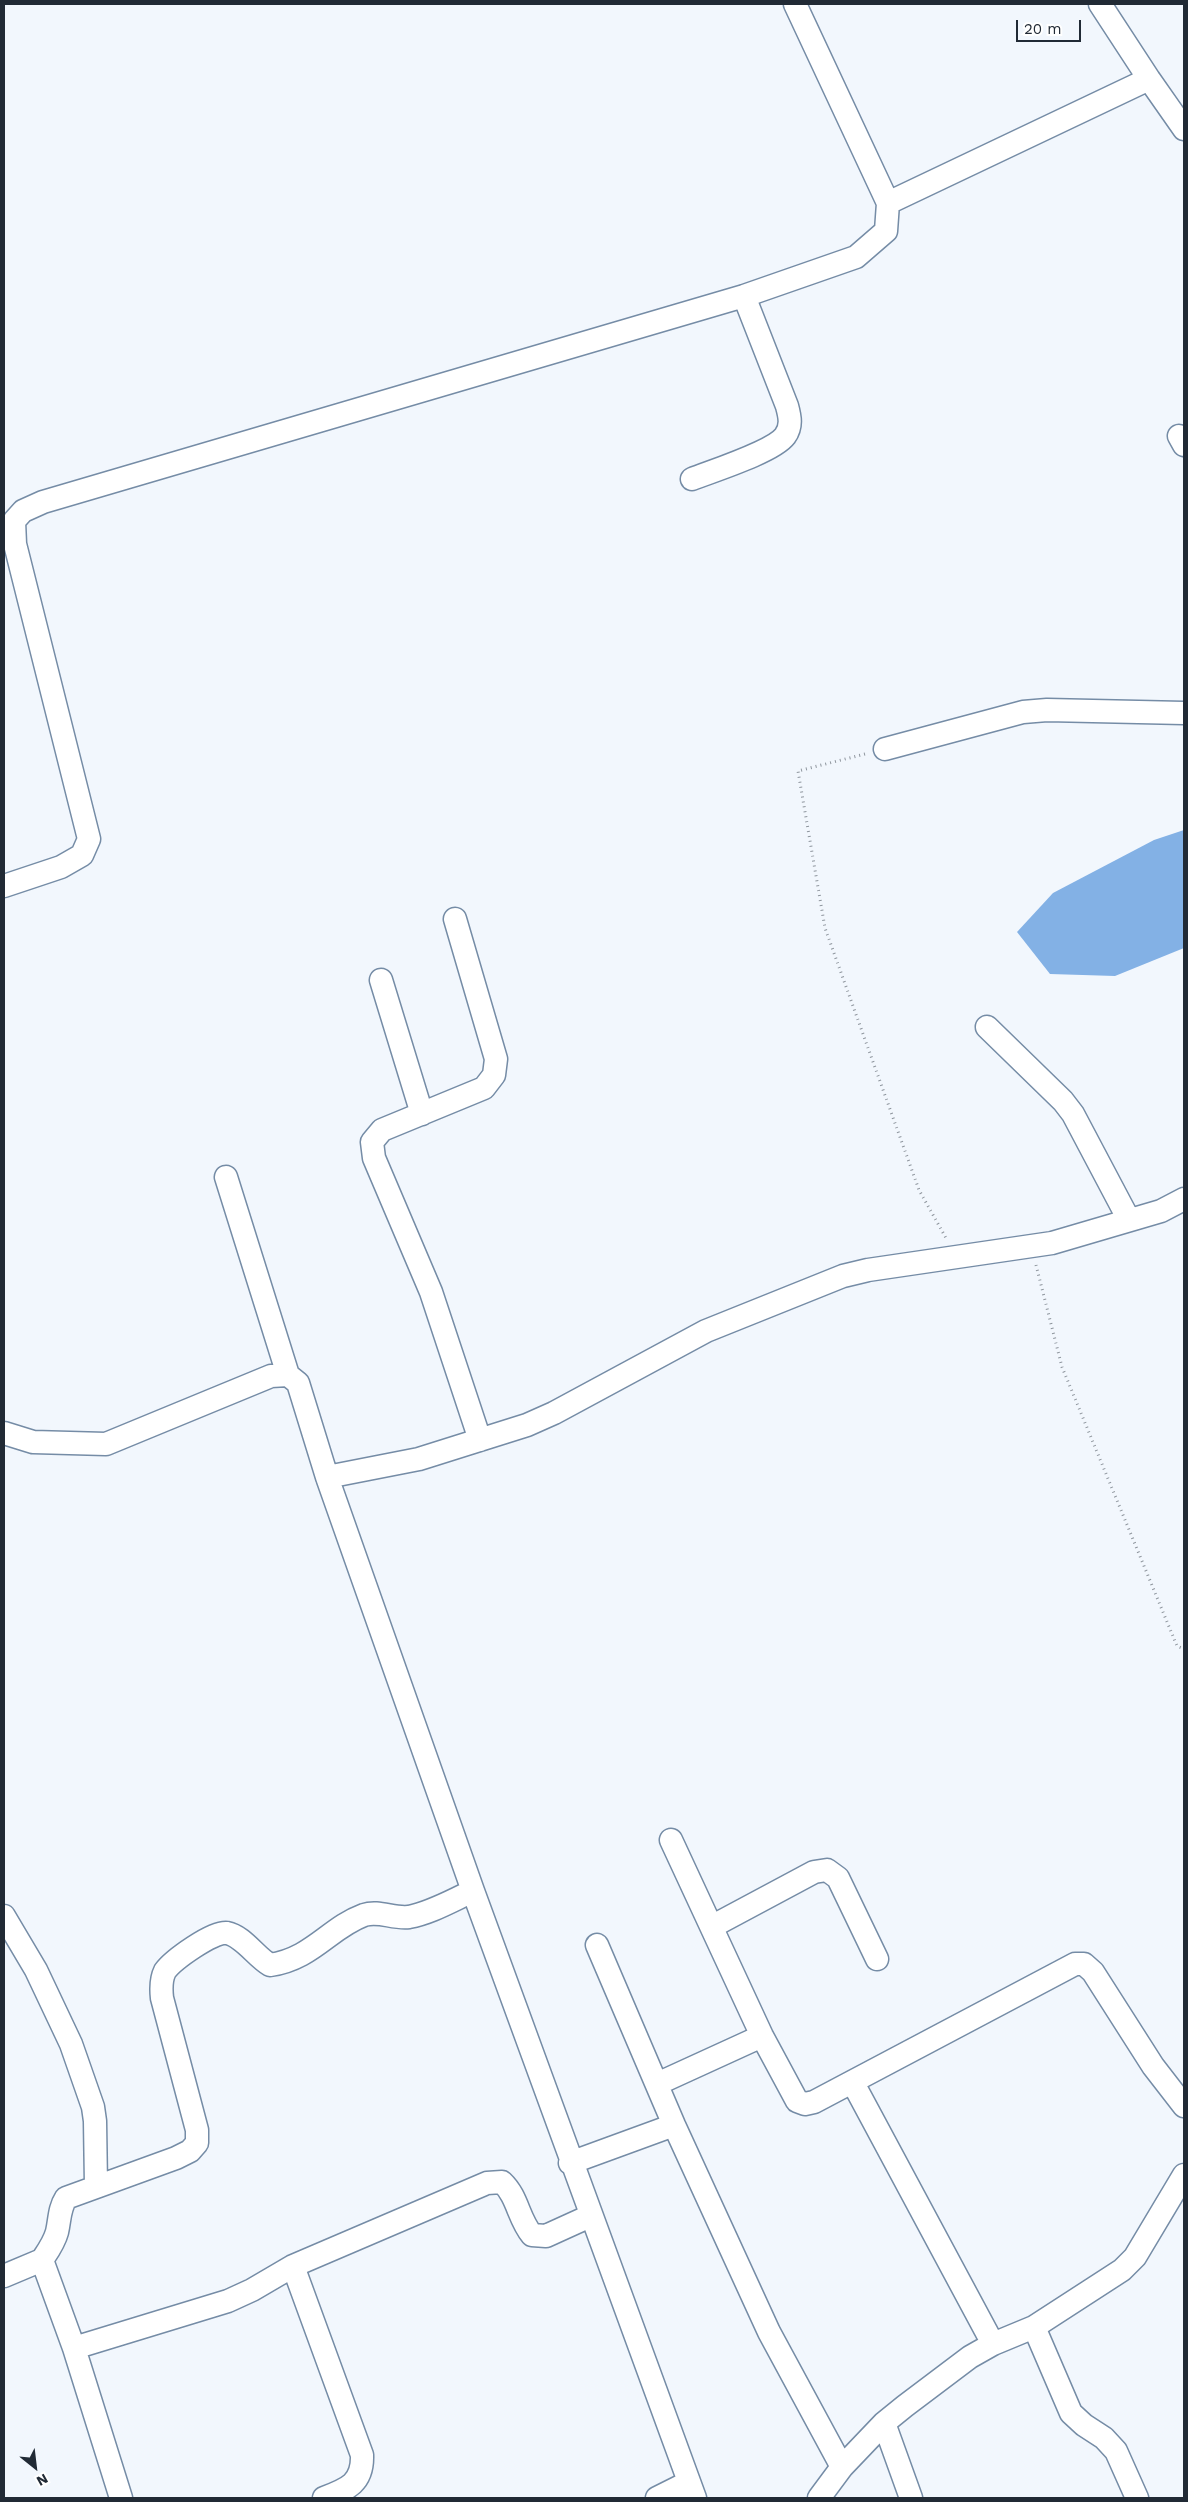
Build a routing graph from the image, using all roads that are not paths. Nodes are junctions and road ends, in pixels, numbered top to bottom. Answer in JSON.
{"nodes":[{"id":1,"x":795,"y":4,"type":"edge"},
{"id":2,"x":1100,"y":4,"type":"edge"},
{"id":3,"x":1149,"y":79,"type":"junction"},
{"id":4,"x":1184,"y":129,"type":"edge"},
{"id":5,"x":888,"y":203,"type":"junction"},
{"id":6,"x":744,"y":296,"type":"junction"},
{"id":7,"x":692,"y":479,"type":"dead end"},
{"id":8,"x":1184,"y":713,"type":"edge"},
{"id":9,"x":885,"y":749,"type":"road end"},
{"id":10,"x":4,"y":886,"type":"edge"},
{"id":11,"x":454,"y":919,"type":"dead end"},
{"id":12,"x":382,"y":980,"type":"dead end"},
{"id":13,"x":988,"y":1027,"type":"dead end"},
{"id":14,"x":422,"y":1114,"type":"junction"},
{"id":15,"x":226,"y":1177,"type":"dead end"},
{"id":16,"x":1184,"y":1199,"type":"edge"},
{"id":17,"x":1129,"y":1220,"type":"junction"},
{"id":18,"x":288,"y":1375,"type":"junction"},
{"id":19,"x":4,"y":1433,"type":"edge"},
{"id":20,"x":480,"y":1440,"type":"junction"},
{"id":21,"x":327,"y":1476,"type":"junction"},
{"id":22,"x":671,"y":1840,"type":"dead end"},
{"id":23,"x":473,"y":1891,"type":"junction"},
{"id":24,"x":4,"y":1916,"type":"edge"},
{"id":25,"x":713,"y":1926,"type":"junction"},
{"id":26,"x":597,"y":1946,"type":"dead end"},
{"id":27,"x":877,"y":1959,"type":"dead end"},
{"id":28,"x":762,"y":2036,"type":"junction"},
{"id":29,"x":852,"y":2083,"type":"junction"},
{"id":30,"x":656,"y":2084,"type":"junction"},
{"id":31,"x":1184,"y":2106,"type":"edge"},
{"id":32,"x":674,"y":2125,"type":"junction"},
{"id":33,"x":570,"y":2163,"type":"junction"},
{"id":34,"x":1184,"y":2175,"type":"edge"},
{"id":35,"x":96,"y":2186,"type":"junction"},
{"id":36,"x":590,"y":2216,"type":"junction"},
{"id":37,"x":42,"y":2260,"type":"junction"},
{"id":38,"x":293,"y":2266,"type":"junction"},
{"id":39,"x":4,"y":2276,"type":"edge"},
{"id":40,"x":1034,"y":2327,"type":"junction"},
{"id":41,"x":993,"y":2344,"type":"junction"},
{"id":42,"x":74,"y":2348,"type":"junction"},
{"id":43,"x":884,"y":2423,"type":"junction"},
{"id":44,"x":842,"y":2467,"type":"junction"},
{"id":45,"x":692,"y":2490,"type":"edge"},
{"id":46,"x":121,"y":2498,"type":"edge"},
{"id":47,"x":324,"y":2498,"type":"edge"},
{"id":48,"x":657,"y":2498,"type":"edge"},
{"id":49,"x":818,"y":2498,"type":"edge"},
{"id":50,"x":911,"y":2498,"type":"edge"},
{"id":51,"x":1137,"y":2498,"type":"edge"}],
"edges":[{"from":1,"to":5,"type":"street"},
{"from":2,"to":3,"type":"street"},
{"from":3,"to":4,"type":"street"},
{"from":3,"to":5,"type":"street"},
{"from":5,"to":6,"type":"street"},
{"from":6,"to":7,"type":"street"},
{"from":6,"to":10,"type":"street"},
{"from":8,"to":9,"type":"street"},
{"from":11,"to":14,"type":"street"},
{"from":12,"to":14,"type":"street"},
{"from":13,"to":17,"type":"street"},
{"from":14,"to":20,"type":"street"},
{"from":15,"to":18,"type":"street"},
{"from":16,"to":17,"type":"street"},
{"from":17,"to":20,"type":"street"},
{"from":18,"to":19,"type":"street"},
{"from":18,"to":21,"type":"street"},
{"from":20,"to":21,"type":"street"},
{"from":21,"to":23,"type":"street"},
{"from":22,"to":25,"type":"street"},
{"from":23,"to":33,"type":"street"},
{"from":23,"to":35,"type":"street"},
{"from":24,"to":35,"type":"street"},
{"from":25,"to":27,"type":"street"},
{"from":25,"to":28,"type":"street"},
{"from":26,"to":30,"type":"street"},
{"from":28,"to":29,"type":"street"},
{"from":28,"to":30,"type":"street"},
{"from":29,"to":31,"type":"street"},
{"from":29,"to":41,"type":"street"},
{"from":30,"to":32,"type":"street"},
{"from":32,"to":33,"type":"street"},
{"from":32,"to":44,"type":"street"},
{"from":33,"to":36,"type":"street"},
{"from":34,"to":40,"type":"street"},
{"from":35,"to":37,"type":"street"},
{"from":36,"to":38,"type":"street"},
{"from":36,"to":45,"type":"street"},
{"from":37,"to":39,"type":"street"},
{"from":37,"to":42,"type":"street"},
{"from":38,"to":42,"type":"street"},
{"from":38,"to":47,"type":"street"},
{"from":40,"to":41,"type":"street"},
{"from":40,"to":51,"type":"street"},
{"from":41,"to":43,"type":"street"},
{"from":42,"to":46,"type":"street"},
{"from":43,"to":44,"type":"street"},
{"from":43,"to":50,"type":"street"},
{"from":44,"to":49,"type":"street"},
{"from":45,"to":48,"type":"street"}]}
